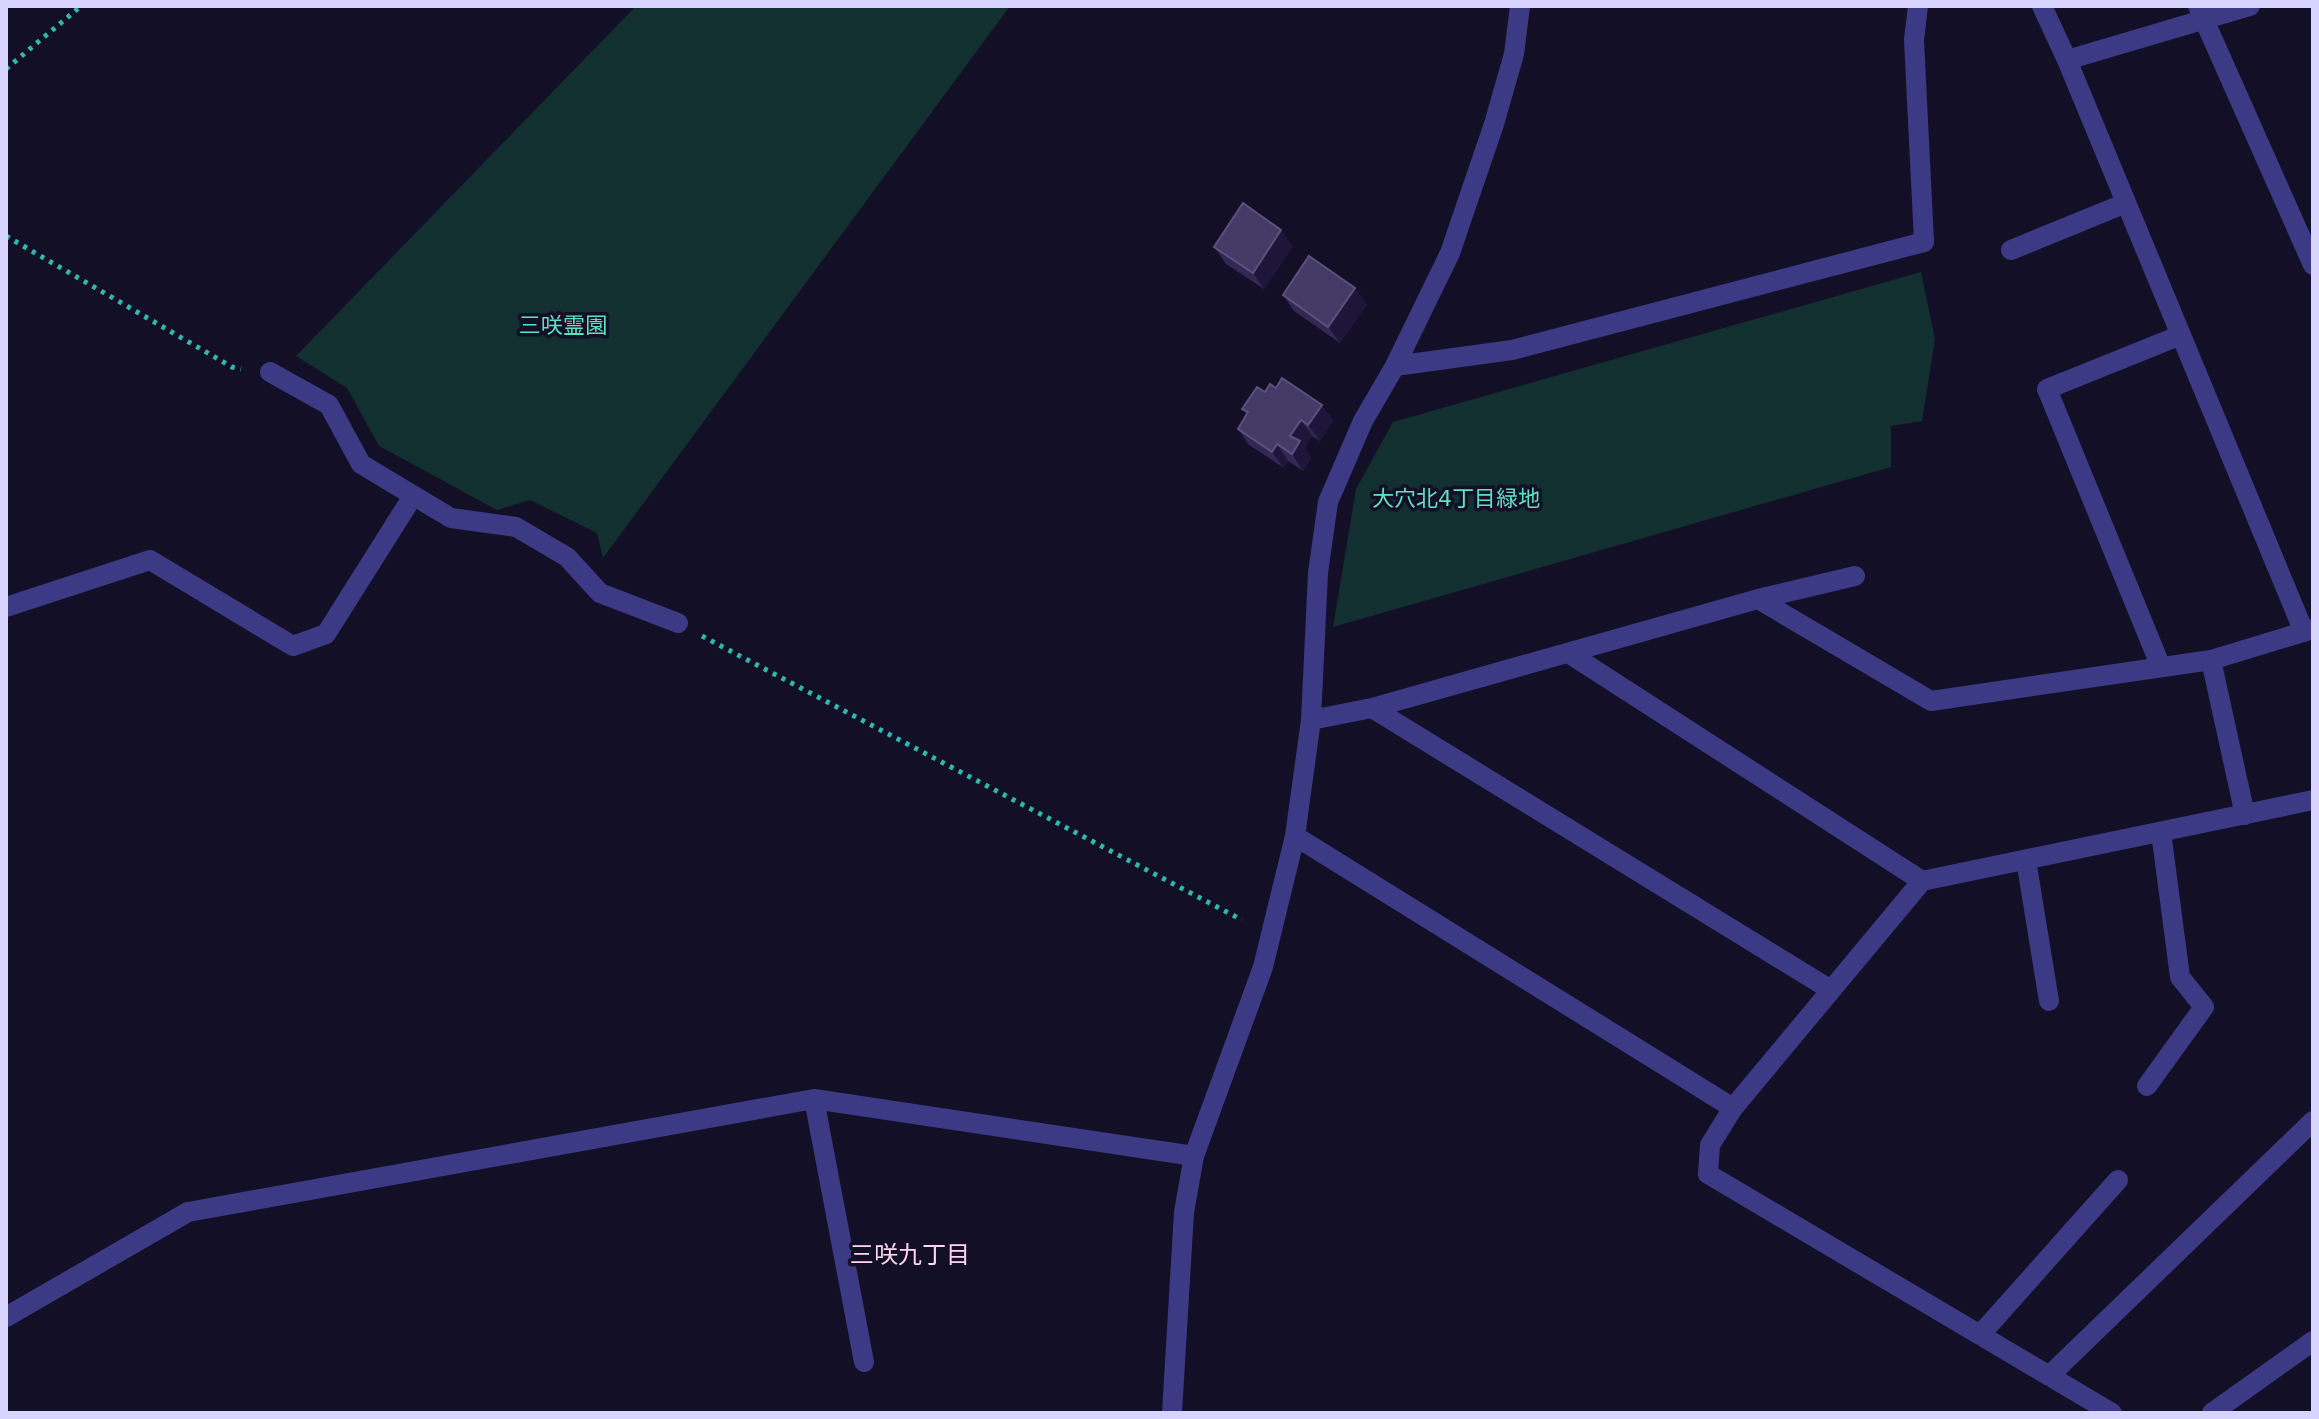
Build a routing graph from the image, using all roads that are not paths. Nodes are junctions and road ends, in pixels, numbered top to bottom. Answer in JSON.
{"nodes":[{"id":1,"x":1520,"y":6,"type":"edge"},
{"id":2,"x":1918,"y":6,"type":"edge"},
{"id":3,"x":2042,"y":6,"type":"edge"},
{"id":4,"x":2250,"y":6,"type":"edge"},
{"id":5,"x":2202,"y":14,"type":"edge"},
{"id":6,"x":2067,"y":60,"type":"junction"},
{"id":7,"x":2126,"y":203,"type":"junction"},
{"id":8,"x":2011,"y":250,"type":"dead end"},
{"id":9,"x":2313,"y":265,"type":"edge"},
{"id":10,"x":2181,"y":335,"type":"junction"},
{"id":11,"x":1395,"y":366,"type":"junction"},
{"id":12,"x":270,"y":372,"type":"road end"},
{"id":13,"x":413,"y":496,"type":"junction"},
{"id":14,"x":1855,"y":576,"type":"dead end"},
{"id":15,"x":1758,"y":599,"type":"junction"},
{"id":16,"x":6,"y":607,"type":"edge"},
{"id":17,"x":678,"y":623,"type":"road end"},
{"id":18,"x":2308,"y":630,"type":"edge"},
{"id":19,"x":1570,"y":654,"type":"junction"},
{"id":20,"x":2211,"y":660,"type":"junction"},
{"id":21,"x":2161,"y":667,"type":"junction"},
{"id":22,"x":1372,"y":708,"type":"junction"},
{"id":23,"x":1311,"y":720,"type":"junction"},
{"id":24,"x":2313,"y":800,"type":"edge"},
{"id":25,"x":2245,"y":815,"type":"junction"},
{"id":26,"x":2161,"y":832,"type":"junction"},
{"id":27,"x":1295,"y":836,"type":"junction"},
{"id":28,"x":2026,"y":860,"type":"junction"},
{"id":29,"x":1922,"y":881,"type":"junction"},
{"id":30,"x":1831,"y":990,"type":"junction"},
{"id":31,"x":2049,"y":1001,"type":"dead end"},
{"id":32,"x":2147,"y":1086,"type":"dead end"},
{"id":33,"x":814,"y":1099,"type":"junction"},
{"id":34,"x":1733,"y":1108,"type":"junction"},
{"id":35,"x":2313,"y":1121,"type":"edge"},
{"id":36,"x":1194,"y":1156,"type":"junction"},
{"id":37,"x":2118,"y":1180,"type":"dead end"},
{"id":38,"x":6,"y":1317,"type":"edge"},
{"id":39,"x":1980,"y":1335,"type":"junction"},
{"id":40,"x":2313,"y":1341,"type":"edge"},
{"id":41,"x":864,"y":1362,"type":"dead end"},
{"id":42,"x":2049,"y":1376,"type":"junction"},
{"id":43,"x":1172,"y":1413,"type":"edge"},
{"id":44,"x":2112,"y":1413,"type":"edge"},
{"id":45,"x":2212,"y":1413,"type":"edge"}],
"edges":[{"from":1,"to":11,"type":"street"},
{"from":2,"to":11,"type":"street"},
{"from":3,"to":6,"type":"street"},
{"from":4,"to":5,"type":"street"},
{"from":5,"to":6,"type":"street"},
{"from":5,"to":9,"type":"street"},
{"from":6,"to":7,"type":"street"},
{"from":7,"to":8,"type":"street"},
{"from":7,"to":10,"type":"street"},
{"from":10,"to":18,"type":"street"},
{"from":10,"to":21,"type":"street"},
{"from":11,"to":23,"type":"street"},
{"from":12,"to":13,"type":"street"},
{"from":13,"to":16,"type":"street"},
{"from":13,"to":17,"type":"street"},
{"from":14,"to":15,"type":"street"},
{"from":15,"to":19,"type":"street"},
{"from":15,"to":21,"type":"street"},
{"from":18,"to":20,"type":"street"},
{"from":19,"to":22,"type":"street"},
{"from":19,"to":29,"type":"street"},
{"from":20,"to":21,"type":"street"},
{"from":20,"to":25,"type":"street"},
{"from":22,"to":23,"type":"street"},
{"from":22,"to":30,"type":"street"},
{"from":23,"to":27,"type":"street"},
{"from":24,"to":25,"type":"street"},
{"from":25,"to":26,"type":"street"},
{"from":26,"to":28,"type":"street"},
{"from":26,"to":32,"type":"street"},
{"from":27,"to":34,"type":"street"},
{"from":27,"to":36,"type":"street"},
{"from":28,"to":29,"type":"street"},
{"from":28,"to":31,"type":"street"},
{"from":29,"to":30,"type":"street"},
{"from":30,"to":34,"type":"street"},
{"from":33,"to":36,"type":"street"},
{"from":33,"to":38,"type":"street"},
{"from":33,"to":41,"type":"street"},
{"from":34,"to":39,"type":"street"},
{"from":35,"to":42,"type":"street"},
{"from":36,"to":43,"type":"street"},
{"from":37,"to":39,"type":"street"},
{"from":39,"to":42,"type":"street"},
{"from":40,"to":45,"type":"street"},
{"from":42,"to":44,"type":"street"}]}
